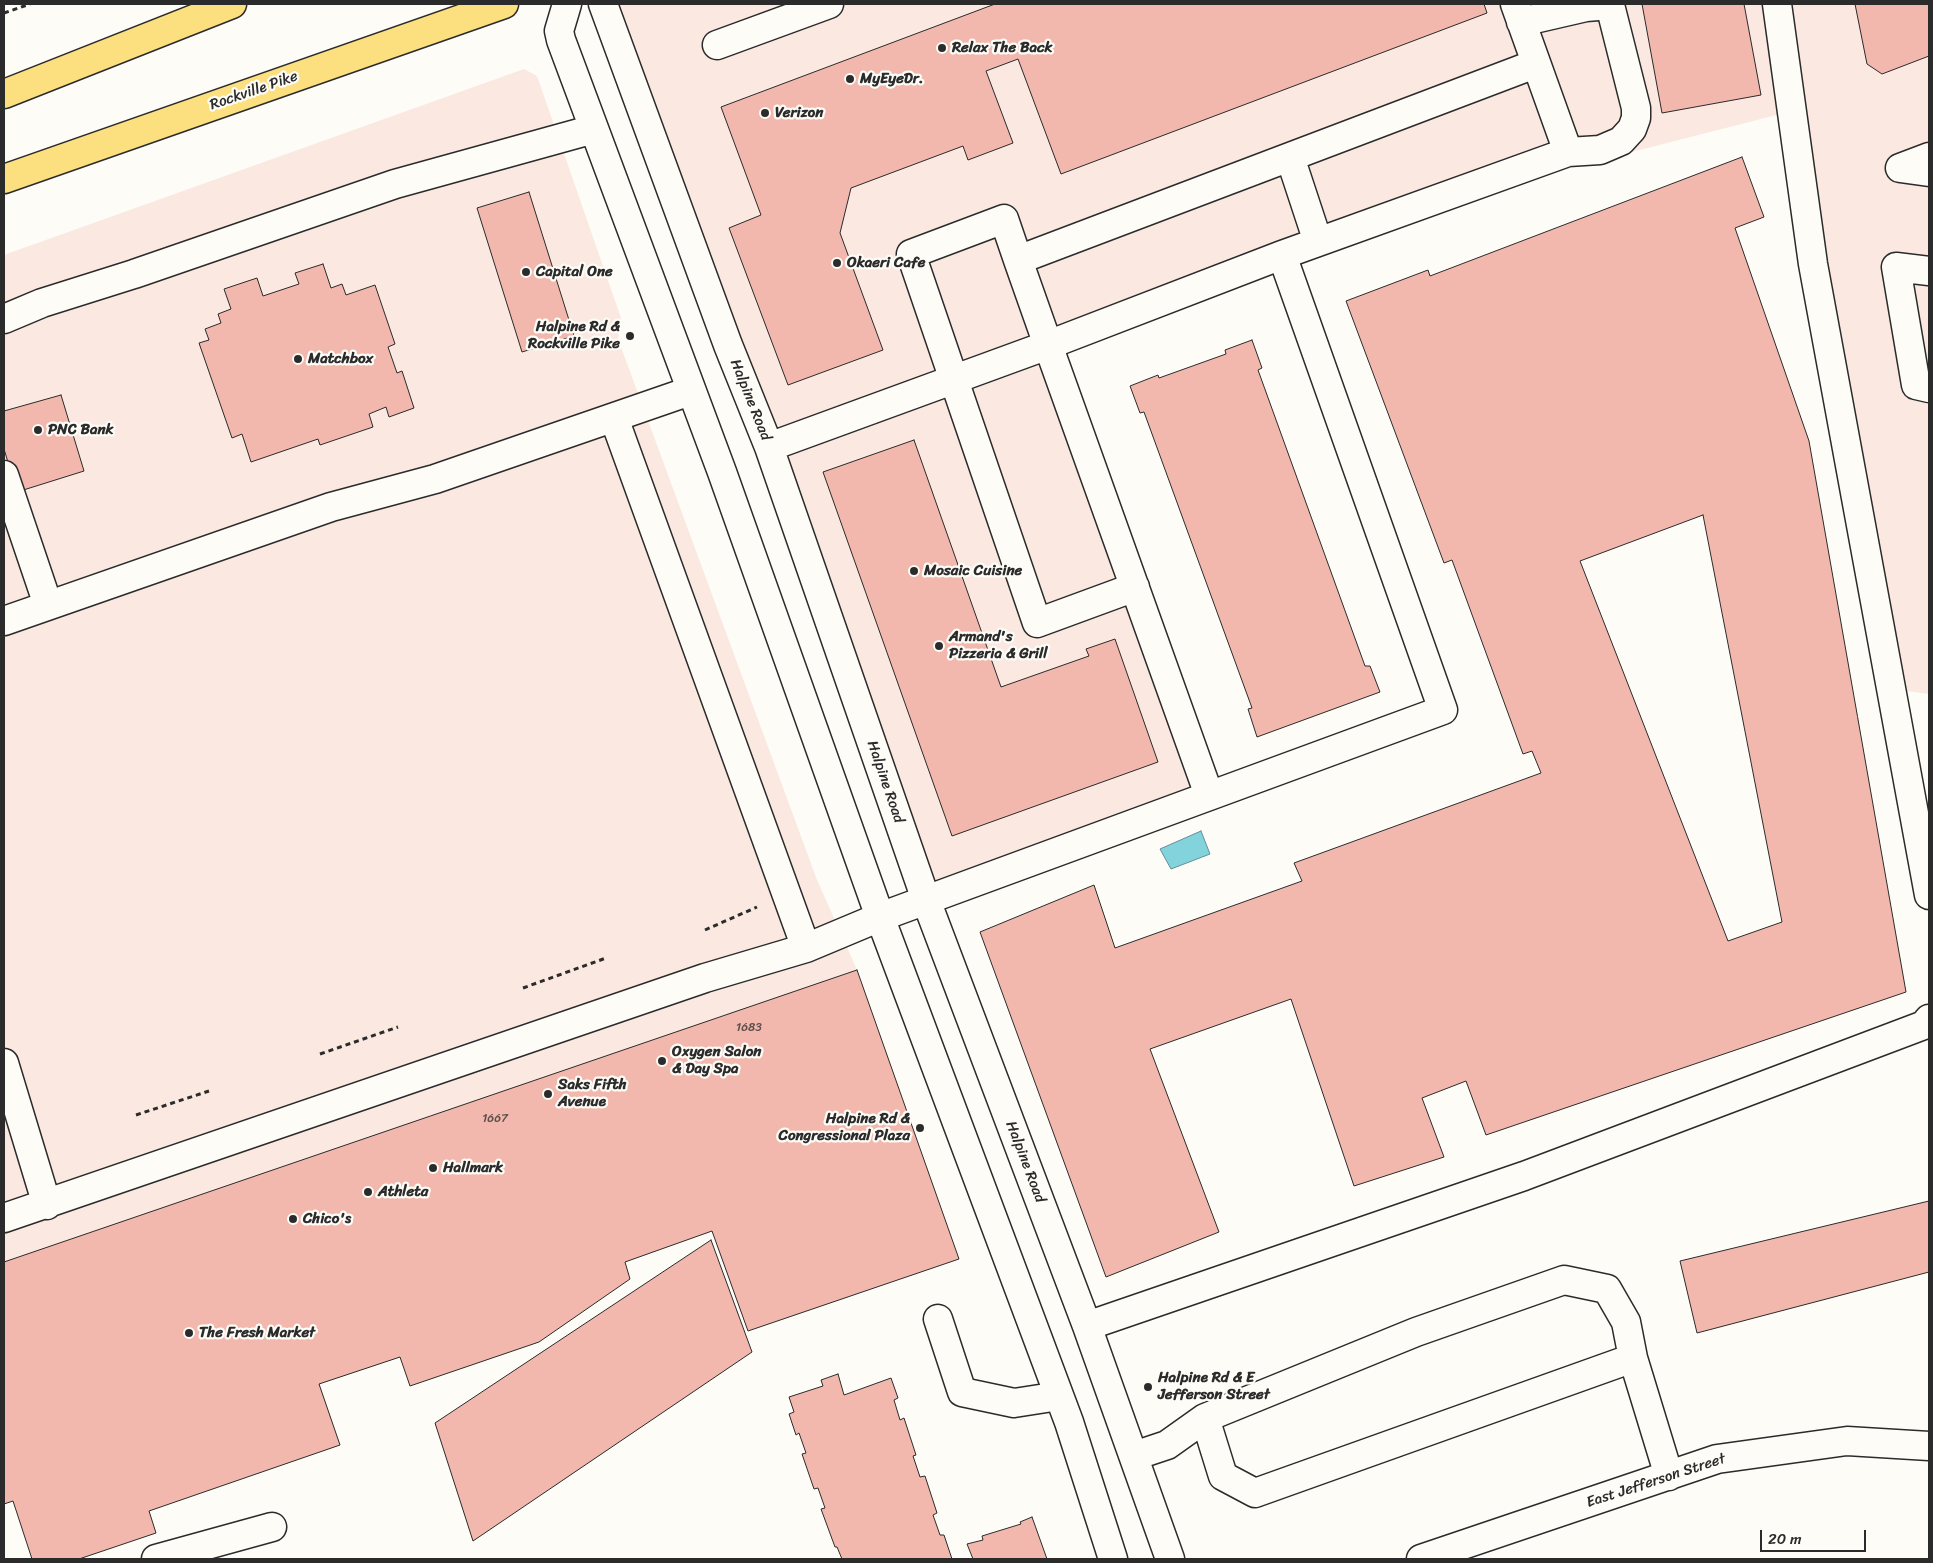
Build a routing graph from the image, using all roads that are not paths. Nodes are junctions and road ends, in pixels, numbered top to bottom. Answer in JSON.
{"nodes":[{"id":1,"x":232,"y":4,"type":"edge"},
{"id":2,"x":504,"y":4,"type":"edge"},
{"id":3,"x":567,"y":4,"type":"edge"},
{"id":4,"x":603,"y":4,"type":"edge"},
{"id":5,"x":829,"y":4,"type":"edge"},
{"id":6,"x":1777,"y":4,"type":"edge"},
{"id":7,"x":1518,"y":13,"type":"edge"},
{"id":8,"x":717,"y":45,"type":"dead end"},
{"id":9,"x":1535,"y":64,"type":"junction"},
{"id":10,"x":4,"y":94,"type":"edge"},
{"id":11,"x":594,"y":129,"type":"junction"},
{"id":12,"x":1568,"y":152,"type":"junction"},
{"id":13,"x":1290,"y":157,"type":"junction"},
{"id":14,"x":1929,"y":157,"type":"edge"},
{"id":15,"x":1929,"y":172,"type":"edge"},
{"id":16,"x":4,"y":179,"type":"edge"},
{"id":17,"x":1318,"y":242,"type":"junction"},
{"id":18,"x":1282,"y":255,"type":"junction"},
{"id":19,"x":1018,"y":260,"type":"junction"},
{"id":20,"x":1929,"y":271,"type":"edge"},
{"id":21,"x":4,"y":319,"type":"edge"},
{"id":22,"x":1048,"y":345,"type":"junction"},
{"id":23,"x":954,"y":380,"type":"junction"},
{"id":24,"x":1929,"y":388,"type":"edge"},
{"id":25,"x":690,"y":391,"type":"junction"},
{"id":26,"x":614,"y":418,"type":"junction"},
{"id":27,"x":768,"y":447,"type":"junction"},
{"id":28,"x":4,"y":475,"type":"edge"},
{"id":29,"x":1135,"y":588,"type":"junction"},
{"id":30,"x":48,"y":605,"type":"junction"},
{"id":31,"x":4,"y":621,"type":"edge"},
{"id":32,"x":1208,"y":795,"type":"junction"},
{"id":33,"x":1929,"y":895,"type":"edge"},
{"id":34,"x":926,"y":900,"type":"junction"},
{"id":35,"x":880,"y":918,"type":"junction"},
{"id":36,"x":806,"y":948,"type":"junction"},
{"id":37,"x":1929,"y":1019,"type":"edge"},
{"id":38,"x":4,"y":1062,"type":"edge"},
{"id":39,"x":47,"y":1205,"type":"junction"},
{"id":40,"x":4,"y":1218,"type":"edge"},
{"id":41,"x":938,"y":1320,"type":"dead end"},
{"id":42,"x":1087,"y":1326,"type":"junction"},
{"id":43,"x":1633,"y":1358,"type":"junction"},
{"id":44,"x":1059,"y":1396,"type":"junction"},
{"id":45,"x":1205,"y":1418,"type":"junction"},
{"id":46,"x":1929,"y":1446,"type":"edge"},
{"id":47,"x":1134,"y":1456,"type":"junction"},
{"id":48,"x":1669,"y":1476,"type":"junction"},
{"id":49,"x":272,"y":1527,"type":"dead end"},
{"id":50,"x":156,"y":1559,"type":"edge"},
{"id":51,"x":1113,"y":1559,"type":"edge"},
{"id":52,"x":1170,"y":1559,"type":"edge"},
{"id":53,"x":1421,"y":1559,"type":"edge"}],
"edges":[{"from":1,"to":10,"type":"main road"},
{"from":2,"to":16,"type":"main road","name":"Rockville Pike"},
{"from":3,"to":11,"type":"street"},
{"from":4,"to":27,"type":"street","name":"Halpine Road"},
{"from":5,"to":8,"type":"street"},
{"from":6,"to":33,"type":"street"},
{"from":7,"to":9,"type":"street"},
{"from":7,"to":12,"type":"street"},
{"from":9,"to":12,"type":"street"},
{"from":9,"to":13,"type":"street"},
{"from":11,"to":21,"type":"street"},
{"from":11,"to":25,"type":"street"},
{"from":12,"to":17,"type":"street"},
{"from":13,"to":17,"type":"street"},
{"from":13,"to":19,"type":"street"},
{"from":14,"to":15,"type":"street"},
{"from":17,"to":18,"type":"street"},
{"from":18,"to":22,"type":"street"},
{"from":18,"to":32,"type":"street"},
{"from":19,"to":22,"type":"street"},
{"from":19,"to":23,"type":"street"},
{"from":20,"to":24,"type":"street"},
{"from":22,"to":23,"type":"street"},
{"from":22,"to":29,"type":"street"},
{"from":23,"to":27,"type":"street"},
{"from":23,"to":29,"type":"street"},
{"from":25,"to":26,"type":"street"},
{"from":25,"to":35,"type":"street"},
{"from":26,"to":30,"type":"street"},
{"from":26,"to":36,"type":"street"},
{"from":27,"to":34,"type":"street","name":"Halpine Road"},
{"from":28,"to":30,"type":"street"},
{"from":29,"to":32,"type":"street"},
{"from":30,"to":31,"type":"street"},
{"from":32,"to":34,"type":"street"},
{"from":34,"to":35,"type":"street"},
{"from":34,"to":42,"type":"street","name":"Halpine Road"},
{"from":35,"to":36,"type":"street"},
{"from":35,"to":44,"type":"street"},
{"from":36,"to":39,"type":"street"},
{"from":37,"to":42,"type":"street"},
{"from":38,"to":39,"type":"street"},
{"from":39,"to":40,"type":"street"},
{"from":41,"to":44,"type":"street"},
{"from":42,"to":47,"type":"street","name":"Halpine Road"},
{"from":43,"to":45,"type":"street"},
{"from":43,"to":45,"type":"street"},
{"from":43,"to":48,"type":"street"},
{"from":44,"to":51,"type":"street"},
{"from":45,"to":47,"type":"street"},
{"from":46,"to":48,"type":"street","name":"East Jefferson Street"},
{"from":47,"to":52,"type":"street","name":"Halpine Road"},
{"from":48,"to":53,"type":"street","name":"East Jefferson Street"},
{"from":49,"to":50,"type":"street"}]}
